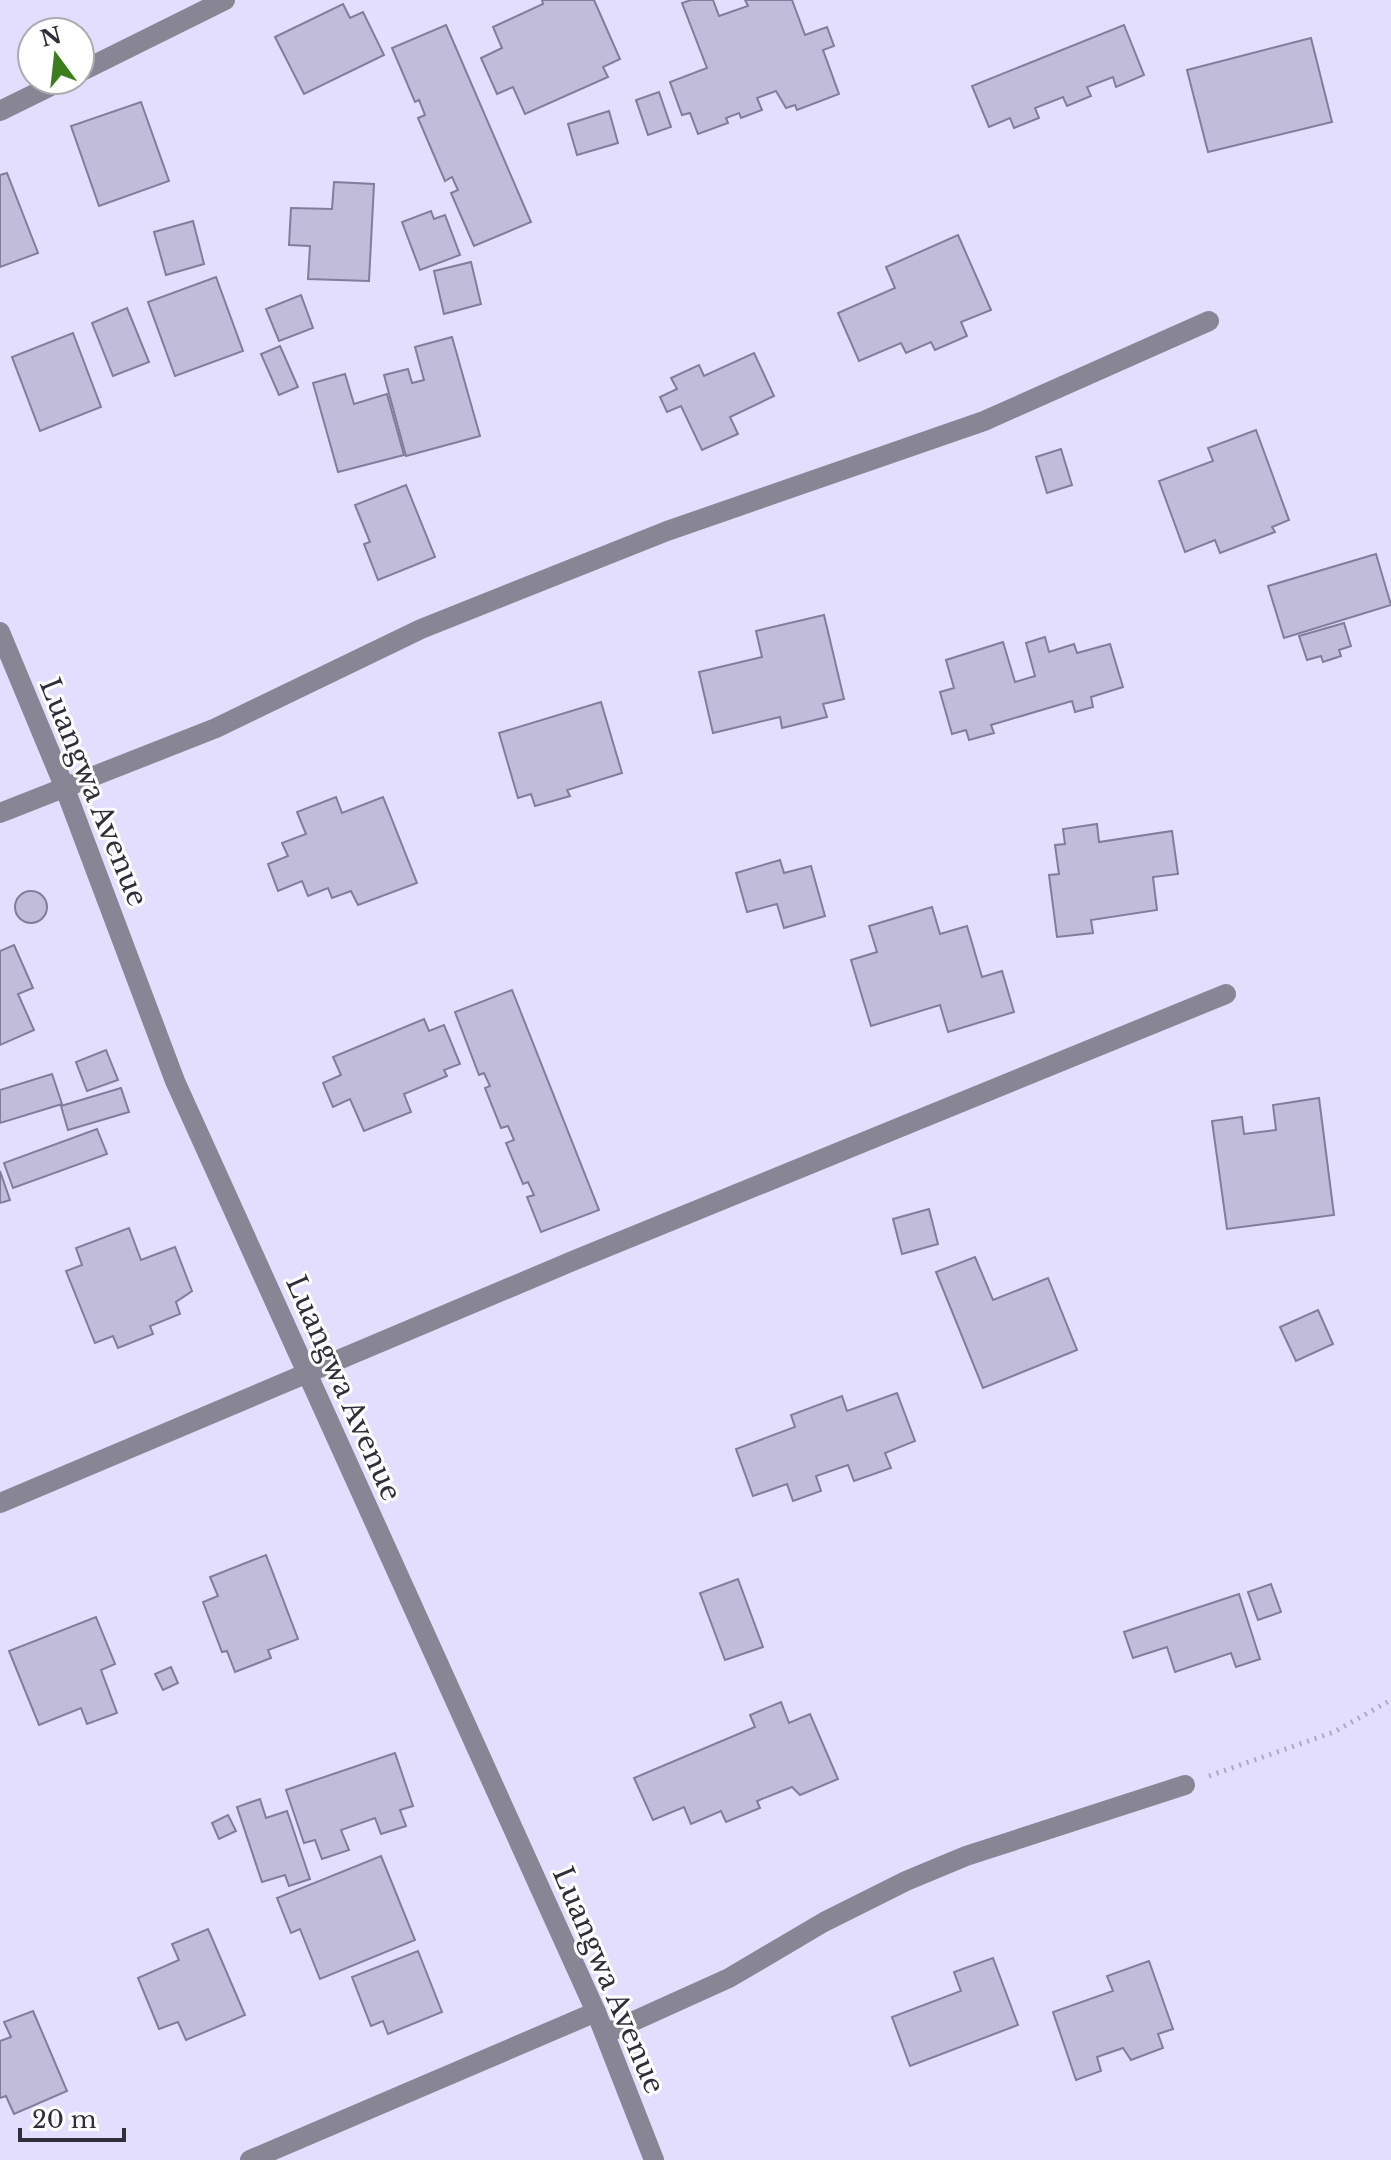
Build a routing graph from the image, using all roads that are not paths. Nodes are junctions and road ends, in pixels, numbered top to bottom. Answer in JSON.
{"nodes":[{"id":1,"x":225,"y":0,"type":"edge"},
{"id":2,"x":96,"y":64,"type":"edge"},
{"id":3,"x":30,"y":96,"type":"edge"},
{"id":4,"x":0,"y":111,"type":"edge"},
{"id":5,"x":1209,"y":321,"type":"dead end"},
{"id":6,"x":0,"y":632,"type":"edge"},
{"id":7,"x":64,"y":786,"type":"junction"},
{"id":8,"x":0,"y":813,"type":"edge"},
{"id":9,"x":1226,"y":994,"type":"dead end"},
{"id":10,"x":307,"y":1375,"type":"junction"},
{"id":11,"x":0,"y":1503,"type":"edge"},
{"id":12,"x":1185,"y":1785,"type":"road end"},
{"id":13,"x":596,"y":2012,"type":"junction"},
{"id":14,"x":605,"y":2034,"type":"junction"},
{"id":15,"x":250,"y":2160,"type":"edge"},
{"id":16,"x":654,"y":2160,"type":"edge"}],
"edges":[{"from":1,"to":2,"type":"street"},
{"from":3,"to":4,"type":"street"},
{"from":5,"to":7,"type":"street"},
{"from":6,"to":7,"type":"street","name":"Luangwa Avenue"},
{"from":7,"to":8,"type":"street"},
{"from":7,"to":10,"type":"street","name":"Luangwa Avenue"},
{"from":9,"to":10,"type":"street"},
{"from":10,"to":11,"type":"street"},
{"from":10,"to":13,"type":"street","name":"Luangwa Avenue"},
{"from":12,"to":14,"type":"street"},
{"from":13,"to":14,"type":"street","name":"Luangwa Avenue"},
{"from":13,"to":15,"type":"street"},
{"from":14,"to":16,"type":"street","name":"Luangwa Avenue"}]}
